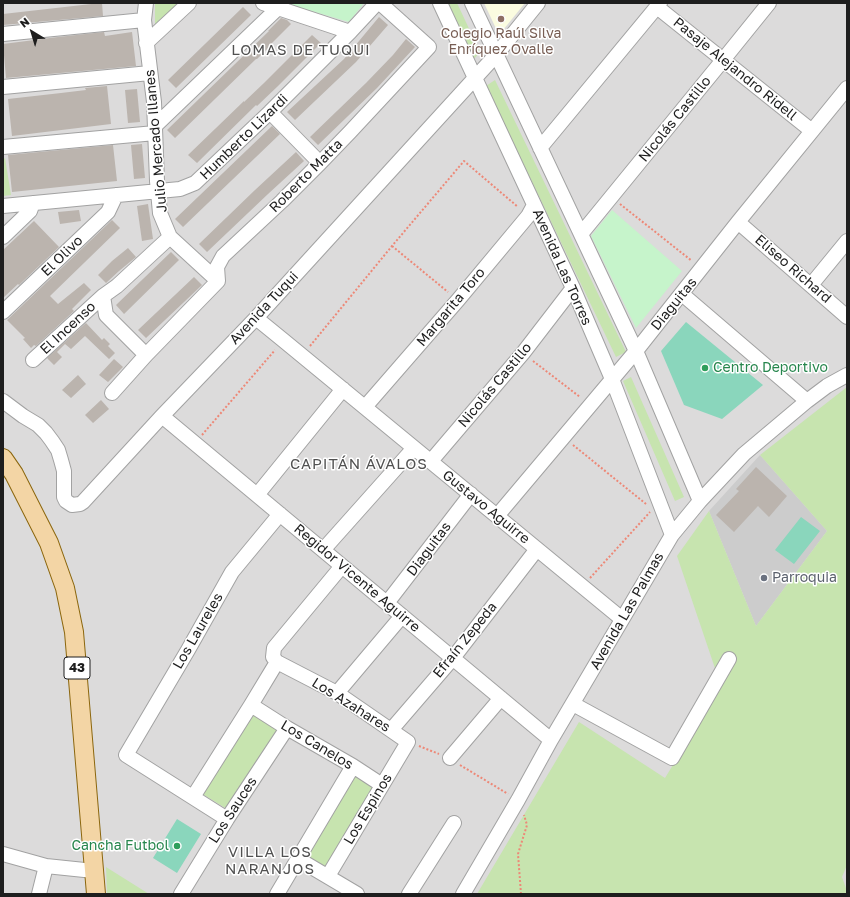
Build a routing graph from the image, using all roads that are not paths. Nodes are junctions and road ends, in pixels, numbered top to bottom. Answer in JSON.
{"nodes":[{"id":1,"x":146,"y":3,"type":"edge"},
{"id":2,"x":189,"y":3,"type":"edge"},
{"id":3,"x":263,"y":3,"type":"edge"},
{"id":4,"x":379,"y":3,"type":"edge"},
{"id":5,"x":440,"y":3,"type":"edge"},
{"id":6,"x":472,"y":3,"type":"edge"},
{"id":7,"x":538,"y":3,"type":"edge"},
{"id":8,"x":769,"y":3,"type":"edge"},
{"id":9,"x":659,"y":5,"type":"edge"},
{"id":10,"x":280,"y":6,"type":"edge"},
{"id":11,"x":144,"y":20,"type":"junction"},
{"id":12,"x":350,"y":32,"type":"junction"},
{"id":13,"x":3,"y":34,"type":"edge"},
{"id":14,"x":146,"y":43,"type":"junction"},
{"id":15,"x":496,"y":55,"type":"junction"},
{"id":16,"x":723,"y":60,"type":"junction"},
{"id":17,"x":150,"y":72,"type":"junction"},
{"id":18,"x":475,"y":78,"type":"junction"},
{"id":19,"x":3,"y":86,"type":"edge"},
{"id":20,"x":847,"y":88,"type":"edge"},
{"id":21,"x":270,"y":112,"type":"junction"},
{"id":22,"x":155,"y":130,"type":"junction"},
{"id":23,"x":812,"y":131,"type":"junction"},
{"id":24,"x":3,"y":147,"type":"edge"},
{"id":25,"x":540,"y":148,"type":"junction"},
{"id":26,"x":320,"y":163,"type":"junction"},
{"id":27,"x":158,"y":190,"type":"junction"},
{"id":28,"x":116,"y":195,"type":"junction"},
{"id":29,"x":33,"y":203,"type":"junction"},
{"id":30,"x":3,"y":206,"type":"edge"},
{"id":31,"x":531,"y":210,"type":"junction"},
{"id":32,"x":738,"y":222,"type":"junction"},
{"id":33,"x":581,"y":234,"type":"junction"},
{"id":34,"x":3,"y":237,"type":"edge"},
{"id":35,"x":170,"y":237,"type":"junction"},
{"id":36,"x":847,"y":241,"type":"edge"},
{"id":37,"x":218,"y":282,"type":"junction"},
{"id":38,"x":811,"y":285,"type":"junction"},
{"id":39,"x":573,"y":288,"type":"junction"},
{"id":40,"x":682,"y":294,"type":"junction"},
{"id":41,"x":103,"y":296,"type":"junction"},
{"id":42,"x":3,"y":312,"type":"edge"},
{"id":43,"x":847,"y":317,"type":"edge"},
{"id":44,"x":256,"y":318,"type":"junction"},
{"id":45,"x":636,"y":351,"type":"junction"},
{"id":46,"x":146,"y":354,"type":"junction"},
{"id":47,"x":33,"y":360,"type":"dead end"},
{"id":48,"x":847,"y":375,"type":"edge"},
{"id":49,"x":612,"y":379,"type":"junction"},
{"id":50,"x":343,"y":389,"type":"junction"},
{"id":51,"x":112,"y":394,"type":"dead end"},
{"id":52,"x":3,"y":401,"type":"edge"},
{"id":53,"x":807,"y":401,"type":"junction"},
{"id":54,"x":365,"y":407,"type":"junction"},
{"id":55,"x":162,"y":416,"type":"junction"},
{"id":56,"x":414,"y":448,"type":"junction"},
{"id":57,"x":3,"y":458,"type":"edge"},
{"id":58,"x":431,"y":461,"type":"junction"},
{"id":59,"x":470,"y":494,"type":"junction"},
{"id":60,"x":257,"y":495,"type":"junction"},
{"id":61,"x":700,"y":501,"type":"junction"},
{"id":62,"x":280,"y":514,"type":"junction"},
{"id":63,"x":497,"y":516,"type":"junction"},
{"id":64,"x":672,"y":535,"type":"junction"},
{"id":65,"x":537,"y":549,"type":"junction"},
{"id":66,"x":323,"y":550,"type":"junction"},
{"id":67,"x":342,"y":566,"type":"junction"},
{"id":68,"x":387,"y":603,"type":"junction"},
{"id":69,"x":402,"y":616,"type":"junction"},
{"id":70,"x":622,"y":619,"type":"junction"},
{"id":71,"x":452,"y":658,"type":"junction"},
{"id":72,"x":729,"y":659,"type":"dead end"},
{"id":73,"x":275,"y":660,"type":"junction"},
{"id":74,"x":337,"y":692,"type":"junction"},
{"id":75,"x":501,"y":698,"type":"junction"},
{"id":76,"x":573,"y":704,"type":"junction"},
{"id":77,"x":252,"y":705,"type":"junction"},
{"id":78,"x":287,"y":728,"type":"junction"},
{"id":79,"x":391,"y":730,"type":"junction"},
{"id":80,"x":551,"y":740,"type":"junction"},
{"id":81,"x":408,"y":742,"type":"joint"},
{"id":82,"x":450,"y":758,"type":"road end"},
{"id":83,"x":353,"y":766,"type":"junction"},
{"id":84,"x":382,"y":785,"type":"junction"},
{"id":85,"x":193,"y":797,"type":"junction"},
{"id":86,"x":227,"y":819,"type":"junction"},
{"id":87,"x":454,"y":823,"type":"dead end"},
{"id":88,"x":3,"y":854,"type":"edge"},
{"id":89,"x":298,"y":859,"type":"junction"},
{"id":90,"x":46,"y":866,"type":"junction"},
{"id":91,"x":94,"y":871,"type":"junction"},
{"id":92,"x":328,"y":876,"type":"junction"},
{"id":93,"x":39,"y":894,"type":"edge"},
{"id":94,"x":96,"y":894,"type":"edge"},
{"id":95,"x":181,"y":894,"type":"edge"},
{"id":96,"x":277,"y":894,"type":"edge"},
{"id":97,"x":357,"y":894,"type":"edge"},
{"id":98,"x":409,"y":894,"type":"edge"},
{"id":99,"x":463,"y":894,"type":"edge"}],
"edges":[{"from":1,"to":11,"type":"street","name":"Julio Mercado Illanes"},
{"from":2,"to":14,"type":"street"},
{"from":3,"to":10,"type":"street"},
{"from":4,"to":12,"type":"street","name":"Humberto Lizardi"},
{"from":4,"to":26,"type":"street","name":"Roberto Matta"},
{"from":5,"to":18,"type":"street","name":"Avenida Las Torres"},
{"from":6,"to":15,"type":"street"},
{"from":7,"to":15,"type":"street","name":"Avenida Tuqui"},
{"from":8,"to":16,"type":"street","name":"Nicolás Castillo"},
{"from":9,"to":16,"type":"street","name":"Pasaje Alejandro Ridell"},
{"from":9,"to":25,"type":"street"},
{"from":10,"to":12,"type":"street"},
{"from":10,"to":22,"type":"street"},
{"from":11,"to":13,"type":"street"},
{"from":11,"to":14,"type":"street","name":"Julio Mercado Illanes"},
{"from":12,"to":21,"type":"street","name":"Humberto Lizardi"},
{"from":14,"to":17,"type":"street","name":"Julio Mercado Illanes"},
{"from":15,"to":18,"type":"street","name":"Avenida Tuqui"},
{"from":15,"to":25,"type":"street"},
{"from":16,"to":23,"type":"street","name":"Pasaje Alejandro Ridell"},
{"from":16,"to":33,"type":"street","name":"Nicolás Castillo"},
{"from":17,"to":19,"type":"street"},
{"from":17,"to":22,"type":"street","name":"Julio Mercado Illanes"},
{"from":18,"to":31,"type":"street","name":"Avenida Las Torres"},
{"from":18,"to":44,"type":"street","name":"Avenida Tuqui"},
{"from":20,"to":23,"type":"street","name":"Diaguitas"},
{"from":21,"to":26,"type":"street"},
{"from":21,"to":27,"type":"street","name":"Humberto Lizardi"},
{"from":22,"to":24,"type":"street"},
{"from":22,"to":27,"type":"street","name":"Julio Mercado Illanes"},
{"from":23,"to":32,"type":"street","name":"Diaguitas"},
{"from":25,"to":33,"type":"street"},
{"from":26,"to":37,"type":"street","name":"Roberto Matta"},
{"from":27,"to":28,"type":"street","name":"Humberto Lizardi"},
{"from":27,"to":35,"type":"street","name":"Julio Mercado Illanes"},
{"from":28,"to":29,"type":"street","name":"Humberto Lizardi"},
{"from":28,"to":42,"type":"street","name":"El Olivo"},
{"from":29,"to":30,"type":"street","name":"Humberto Lizardi"},
{"from":29,"to":34,"type":"street"},
{"from":31,"to":39,"type":"street","name":"Avenida Las Torres"},
{"from":31,"to":54,"type":"street","name":"Margarita Toro"},
{"from":32,"to":38,"type":"street","name":"Eliseo Richard"},
{"from":32,"to":40,"type":"street","name":"Diaguitas"},
{"from":33,"to":45,"type":"street"},
{"from":35,"to":37,"type":"street","name":"Julio Mercado Illanes"},
{"from":35,"to":41,"type":"street","name":"El Incenso"},
{"from":36,"to":38,"type":"street"},
{"from":37,"to":46,"type":"street"},
{"from":38,"to":43,"type":"street","name":"Eliseo Richard"},
{"from":39,"to":49,"type":"street","name":"Avenida Las Torres"},
{"from":39,"to":58,"type":"street","name":"Nicolás Castillo"},
{"from":40,"to":45,"type":"street","name":"Diaguitas"},
{"from":40,"to":53,"type":"street"},
{"from":41,"to":46,"type":"street"},
{"from":41,"to":47,"type":"street","name":"El Incenso"},
{"from":44,"to":50,"type":"street","name":"Gustavo Aguirre"},
{"from":44,"to":55,"type":"street","name":"Avenida Tuqui"},
{"from":45,"to":49,"type":"street","name":"Diaguitas"},
{"from":45,"to":61,"type":"street"},
{"from":46,"to":51,"type":"street"},
{"from":48,"to":53,"type":"street","name":"Avenida Las Palmas"},
{"from":49,"to":63,"type":"street","name":"Diaguitas"},
{"from":49,"to":64,"type":"street","name":"Avenida Las Torres"},
{"from":50,"to":54,"type":"street","name":"Gustavo Aguirre"},
{"from":50,"to":60,"type":"street"},
{"from":52,"to":55,"type":"street","name":"Avenida Tuqui"},
{"from":53,"to":61,"type":"street","name":"Avenida Las Palmas"},
{"from":54,"to":56,"type":"street","name":"Gustavo Aguirre"},
{"from":55,"to":60,"type":"street","name":"Regidor Vicente Aguirre"},
{"from":56,"to":58,"type":"street","name":"Gustavo Aguirre"},
{"from":56,"to":66,"type":"street"},
{"from":57,"to":91,"type":"main road","number":"43"},
{"from":58,"to":59,"type":"street","name":"Gustavo Aguirre"},
{"from":59,"to":63,"type":"street","name":"Gustavo Aguirre"},
{"from":59,"to":68,"type":"street","name":"Diaguitas"},
{"from":60,"to":62,"type":"street","name":"Regidor Vicente Aguirre"},
{"from":61,"to":64,"type":"street","name":"Avenida Las Palmas"},
{"from":62,"to":66,"type":"street","name":"Regidor Vicente Aguirre"},
{"from":62,"to":85,"type":"street","name":"Los Laureles"},
{"from":63,"to":65,"type":"street","name":"Gustavo Aguirre"},
{"from":64,"to":70,"type":"street","name":"Avenida Las Palmas"},
{"from":65,"to":70,"type":"street","name":"Gustavo Aguirre"},
{"from":65,"to":71,"type":"street","name":"Efraín Zepeda"},
{"from":66,"to":67,"type":"street","name":"Regidor Vicente Aguirre"},
{"from":67,"to":68,"type":"street","name":"Regidor Vicente Aguirre"},
{"from":67,"to":73,"type":"street"},
{"from":68,"to":69,"type":"street","name":"Regidor Vicente Aguirre"},
{"from":69,"to":71,"type":"street","name":"Regidor Vicente Aguirre"},
{"from":69,"to":74,"type":"street"},
{"from":70,"to":76,"type":"street","name":"Avenida Las Palmas"},
{"from":71,"to":75,"type":"street","name":"Regidor Vicente Aguirre"},
{"from":71,"to":79,"type":"street","name":"Efraín Zepeda"},
{"from":72,"to":76,"type":"street"},
{"from":73,"to":74,"type":"street","name":"Los Azahares"},
{"from":73,"to":77,"type":"street"},
{"from":74,"to":79,"type":"street","name":"Los Azahares"},
{"from":75,"to":80,"type":"street","name":"Regidor Vicente Aguirre"},
{"from":75,"to":82,"type":"street"},
{"from":76,"to":80,"type":"street","name":"Avenida Las Palmas"},
{"from":77,"to":78,"type":"street","name":"Los Canelos"},
{"from":77,"to":85,"type":"street"},
{"from":78,"to":83,"type":"street","name":"Los Canelos"},
{"from":78,"to":86,"type":"street","name":"Los Sauces"},
{"from":79,"to":81,"type":"street","name":"Los Azahares"},
{"from":80,"to":99,"type":"street","name":"Avenida Las Palmas"},
{"from":81,"to":84,"type":"street","name":"Los Espinos"},
{"from":83,"to":84,"type":"street","name":"Los Canelos"},
{"from":83,"to":89,"type":"street"},
{"from":84,"to":92,"type":"street","name":"Los Espinos"},
{"from":85,"to":86,"type":"street"},
{"from":86,"to":95,"type":"street","name":"Los Sauces"},
{"from":87,"to":98,"type":"street"},
{"from":88,"to":90,"type":"street"},
{"from":89,"to":92,"type":"street"},
{"from":89,"to":96,"type":"street"},
{"from":90,"to":91,"type":"street"},
{"from":90,"to":93,"type":"street"},
{"from":91,"to":94,"type":"main road","number":"43"},
{"from":92,"to":97,"type":"street"}]}
